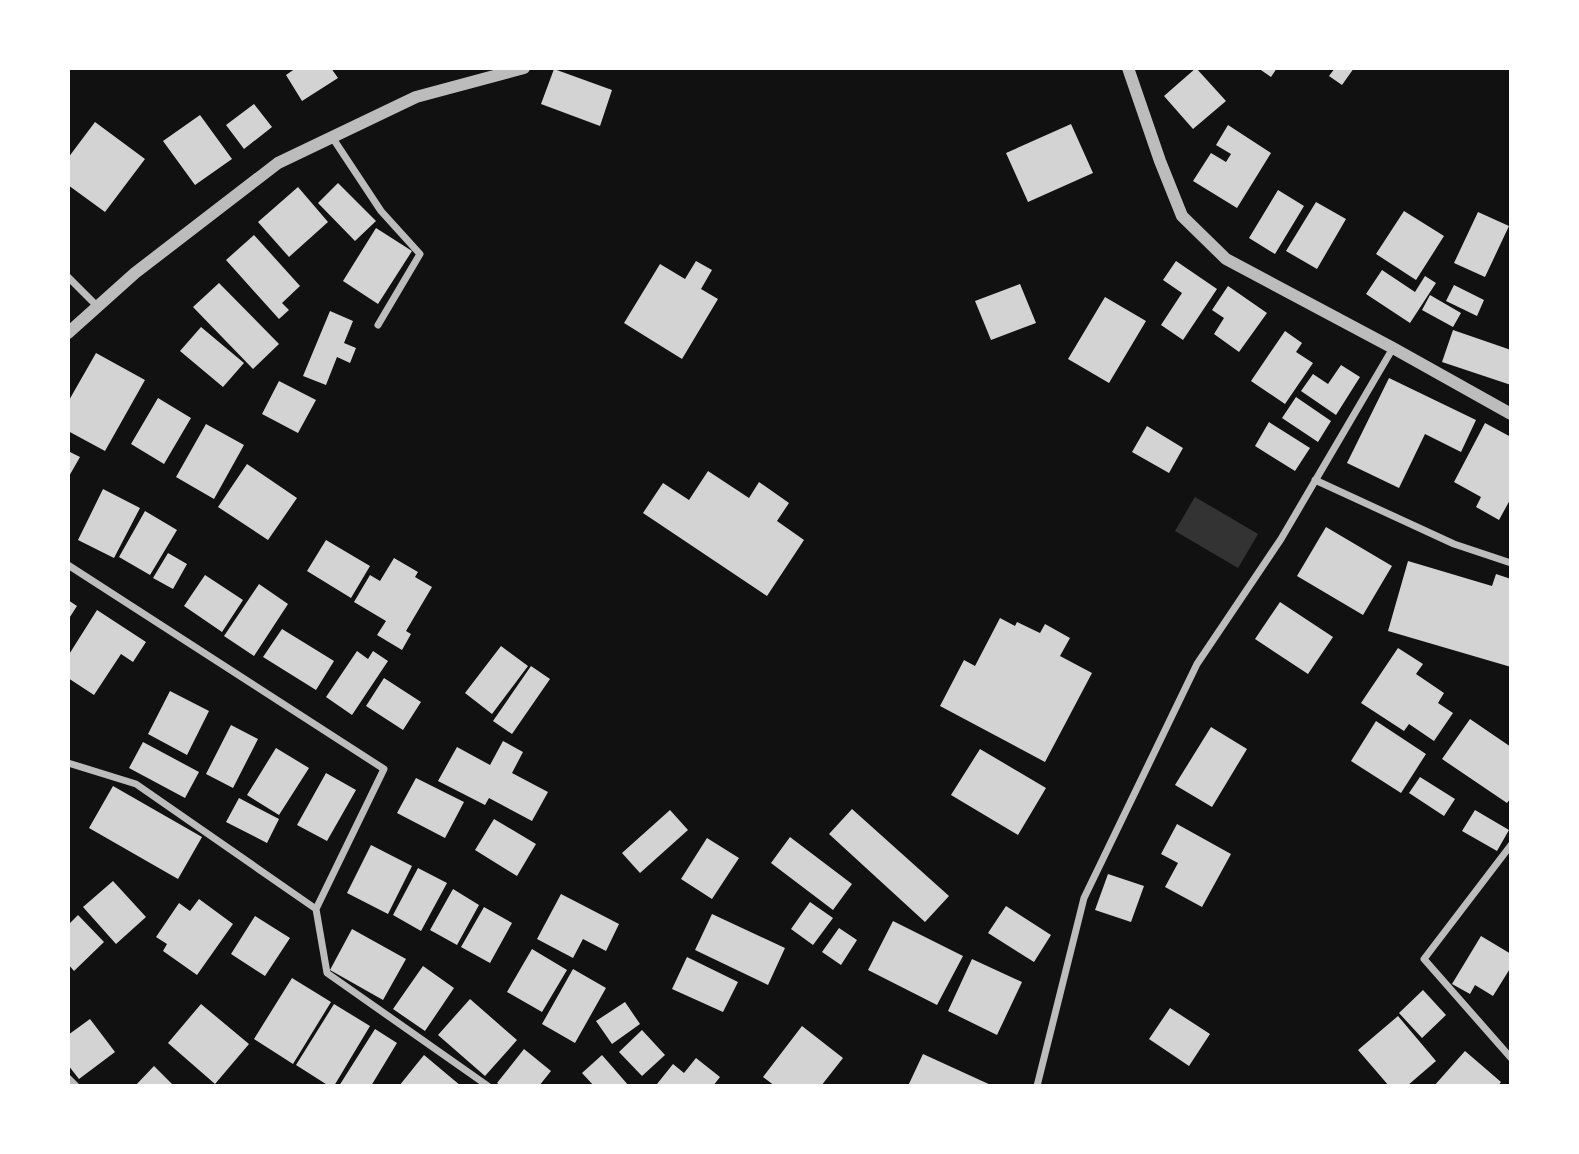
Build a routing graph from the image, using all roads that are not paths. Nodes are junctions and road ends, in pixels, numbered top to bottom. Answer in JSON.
{"nodes":[{"id":1,"x":1128,"y":68,"type":"edge"},
{"id":2,"x":520,"y":69,"type":"edge"},
{"id":3,"x":332,"y":137,"type":"junction"},
{"id":4,"x":68,"y":277,"type":"edge"},
{"id":5,"x":98,"y":307,"type":"junction"},
{"id":6,"x":378,"y":325,"type":"dead end"},
{"id":7,"x":68,"y":333,"type":"edge"},
{"id":8,"x":1393,"y":348,"type":"junction"},
{"id":9,"x":1511,"y":414,"type":"edge"},
{"id":10,"x":1315,"y":480,"type":"junction"},
{"id":11,"x":1511,"y":563,"type":"edge"},
{"id":12,"x":68,"y":565,"type":"edge"},
{"id":13,"x":68,"y":763,"type":"edge"},
{"id":14,"x":1511,"y":845,"type":"edge"},
{"id":15,"x":316,"y":909,"type":"junction"},
{"id":16,"x":1511,"y":1058,"type":"edge"},
{"id":17,"x":68,"y":1078,"type":"edge"},
{"id":18,"x":76,"y":1086,"type":"edge"},
{"id":19,"x":488,"y":1086,"type":"edge"},
{"id":20,"x":1037,"y":1086,"type":"edge"}],
"edges":[{"from":1,"to":8,"type":"street"},
{"from":2,"to":3,"type":"street"},
{"from":3,"to":5,"type":"street"},
{"from":3,"to":6,"type":"street"},
{"from":4,"to":5,"type":"street"},
{"from":5,"to":7,"type":"street"},
{"from":8,"to":9,"type":"street"},
{"from":8,"to":10,"type":"street"},
{"from":10,"to":11,"type":"street"},
{"from":10,"to":20,"type":"street"},
{"from":12,"to":15,"type":"street"},
{"from":13,"to":15,"type":"street"},
{"from":14,"to":16,"type":"street"},
{"from":15,"to":19,"type":"street"},
{"from":17,"to":18,"type":"street"}]}
